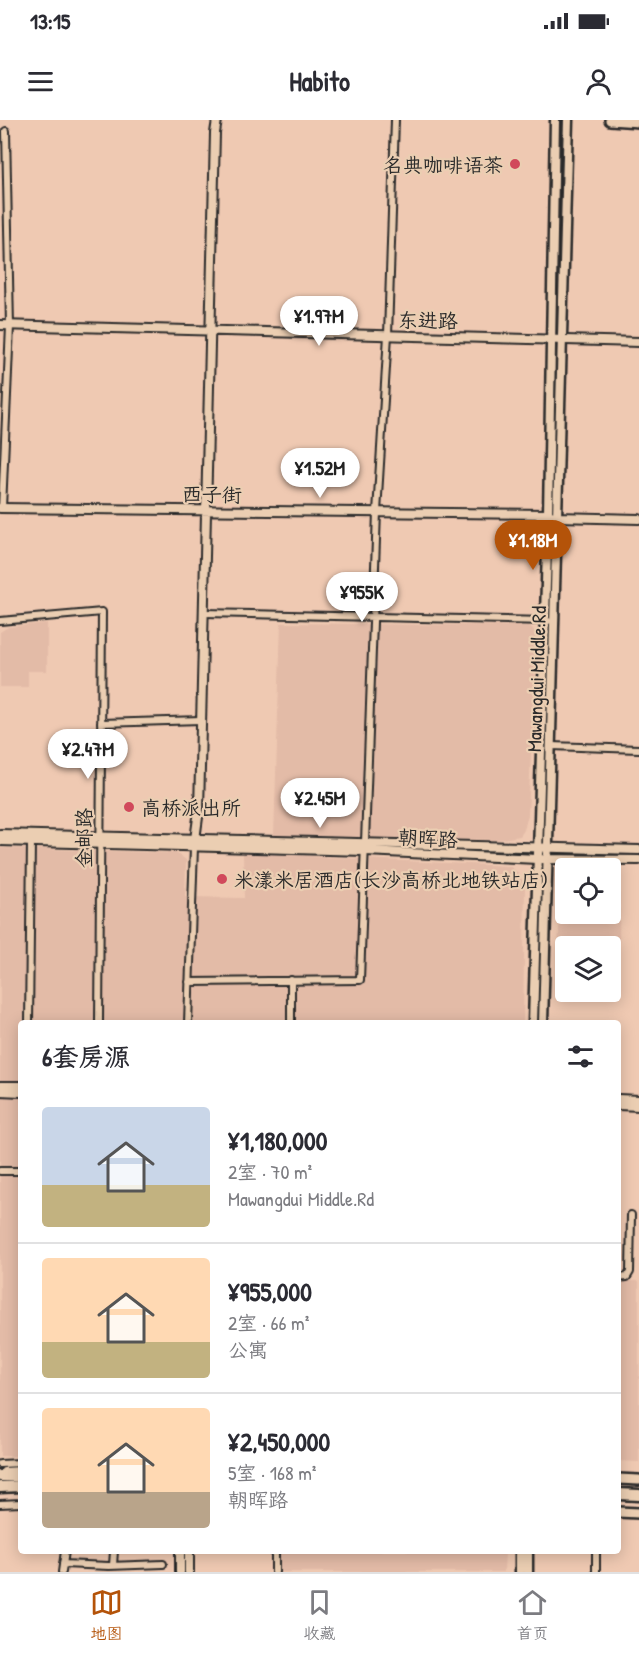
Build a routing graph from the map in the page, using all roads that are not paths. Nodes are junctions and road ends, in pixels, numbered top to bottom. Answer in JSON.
{"nodes":[{"id":1,"x":217,"y":120,"type":"edge"},
{"id":2,"x":395,"y":120,"type":"edge"},
{"id":3,"x":555,"y":120,"type":"edge"},
{"id":4,"x":568,"y":120,"type":"edge"},
{"id":5,"x":610,"y":120,"type":"edge"},
{"id":6,"x":639,"y":122,"type":"edge"},
{"id":7,"x":6,"y":131,"type":"dead end"},
{"id":8,"x":0,"y":325,"type":"edge"},
{"id":9,"x":10,"y":326,"type":"junction"},
{"id":10,"x":211,"y":332,"type":"junction"},
{"id":11,"x":388,"y":335,"type":"junction"},
{"id":12,"x":552,"y":339,"type":"junction"},
{"id":13,"x":562,"y":340,"type":"junction"},
{"id":14,"x":639,"y":342,"type":"edge"},
{"id":15,"x":1,"y":508,"type":"edge"},
{"id":16,"x":207,"y":510,"type":"junction"},
{"id":17,"x":377,"y":512,"type":"junction"},
{"id":18,"x":553,"y":516,"type":"junction"},
{"id":19,"x":639,"y":519,"type":"edge"},
{"id":20,"x":204,"y":613,"type":"junction"},
{"id":21,"x":374,"y":618,"type":"junction"},
{"id":22,"x":0,"y":621,"type":"edge"},
{"id":23,"x":550,"y":621,"type":"junction"},
{"id":24,"x":201,"y":720,"type":"junction"},
{"id":25,"x":101,"y":723,"type":"junction"},
{"id":26,"x":551,"y":746,"type":"junction"},
{"id":27,"x":639,"y":749,"type":"edge"},
{"id":28,"x":0,"y":834,"type":"edge"},
{"id":29,"x":197,"y":838,"type":"junction"},
{"id":30,"x":0,"y":841,"type":"edge"},
{"id":31,"x":99,"y":841,"type":"junction"},
{"id":32,"x":31,"y":842,"type":"junction"},
{"id":33,"x":365,"y":847,"type":"junction"},
{"id":34,"x":194,"y":848,"type":"junction"},
{"id":35,"x":537,"y":848,"type":"junction"},
{"id":36,"x":548,"y":848,"type":"junction"},
{"id":37,"x":639,"y":850,"type":"edge"},
{"id":38,"x":548,"y":858,"type":"junction"},
{"id":39,"x":537,"y":859,"type":"junction"},
{"id":40,"x":639,"y":860,"type":"edge"},
{"id":41,"x":189,"y":981,"type":"junction"},
{"id":42,"x":291,"y":981,"type":"junction"},
{"id":43,"x":29,"y":1020,"type":"edge"},
{"id":44,"x":99,"y":1020,"type":"edge"},
{"id":45,"x":188,"y":1020,"type":"edge"},
{"id":46,"x":291,"y":1020,"type":"edge"},
{"id":47,"x":533,"y":1020,"type":"edge"},
{"id":48,"x":543,"y":1020,"type":"edge"},
{"id":49,"x":0,"y":1086,"type":"edge"},
{"id":50,"x":18,"y":1086,"type":"edge"},
{"id":51,"x":0,"y":1091,"type":"edge"},
{"id":52,"x":18,"y":1092,"type":"edge"},
{"id":53,"x":621,"y":1099,"type":"edge"},
{"id":54,"x":639,"y":1100,"type":"edge"},
{"id":55,"x":621,"y":1105,"type":"edge"},
{"id":56,"x":639,"y":1106,"type":"edge"},
{"id":57,"x":0,"y":1171,"type":"edge"},
{"id":58,"x":18,"y":1172,"type":"edge"},
{"id":59,"x":631,"y":1215,"type":"dead end"},
{"id":60,"x":621,"y":1278,"type":"edge"},
{"id":61,"x":18,"y":1463,"type":"edge"},
{"id":62,"x":0,"y":1464,"type":"edge"},
{"id":63,"x":18,"y":1470,"type":"edge"},
{"id":64,"x":0,"y":1471,"type":"edge"},
{"id":65,"x":18,"y":1477,"type":"edge"},
{"id":66,"x":0,"y":1478,"type":"edge"},
{"id":67,"x":621,"y":1479,"type":"edge"},
{"id":68,"x":639,"y":1480,"type":"edge"},
{"id":69,"x":18,"y":1486,"type":"edge"},
{"id":70,"x":0,"y":1487,"type":"edge"},
{"id":71,"x":621,"y":1488,"type":"edge"},
{"id":72,"x":639,"y":1489,"type":"edge"},
{"id":73,"x":621,"y":1494,"type":"edge"},
{"id":74,"x":639,"y":1495,"type":"edge"},
{"id":75,"x":18,"y":1503,"type":"edge"},
{"id":76,"x":0,"y":1504,"type":"edge"},
{"id":77,"x":621,"y":1512,"type":"edge"},
{"id":78,"x":639,"y":1513,"type":"edge"},
{"id":79,"x":65,"y":1554,"type":"edge"},
{"id":80,"x":180,"y":1554,"type":"edge"},
{"id":81,"x":189,"y":1554,"type":"edge"},
{"id":82,"x":275,"y":1554,"type":"edge"},
{"id":83,"x":520,"y":1554,"type":"edge"},
{"id":84,"x":528,"y":1554,"type":"edge"},
{"id":85,"x":596,"y":1554,"type":"edge"},
{"id":86,"x":63,"y":1564,"type":"junction"},
{"id":87,"x":164,"y":1564,"type":"dead end"},
{"id":88,"x":110,"y":1568,"type":"edge"},
{"id":89,"x":62,"y":1572,"type":"edge"},
{"id":90,"x":180,"y":1572,"type":"edge"},
{"id":91,"x":189,"y":1572,"type":"edge"},
{"id":92,"x":275,"y":1572,"type":"edge"},
{"id":93,"x":520,"y":1572,"type":"edge"},
{"id":94,"x":528,"y":1572,"type":"edge"},
{"id":95,"x":596,"y":1572,"type":"edge"}],
"edges":[{"from":1,"to":10,"type":"street"},
{"from":2,"to":11,"type":"street"},
{"from":3,"to":12,"type":"main road","name":"Mawangdui Middle.Rd"},
{"from":4,"to":13,"type":"main road","name":"Mawangdui Middle.Rd"},
{"from":5,"to":6,"type":"main road"},
{"from":7,"to":9,"type":"street"},
{"from":8,"to":9,"type":"street","name":"东进路"},
{"from":9,"to":10,"type":"street","name":"东进路"},
{"from":9,"to":15,"type":"street"},
{"from":10,"to":11,"type":"street","name":"东进路"},
{"from":10,"to":16,"type":"street"},
{"from":11,"to":12,"type":"street","name":"东进路"},
{"from":11,"to":17,"type":"street"},
{"from":12,"to":13,"type":"street","name":"东进路"},
{"from":12,"to":18,"type":"main road","name":"Mawangdui Middle.Rd"},
{"from":13,"to":14,"type":"street","name":"东进路"},
{"from":13,"to":18,"type":"main road","name":"Mawangdui Middle.Rd"},
{"from":15,"to":16,"type":"street","name":"西子街"},
{"from":16,"to":17,"type":"street","name":"西子街"},
{"from":16,"to":20,"type":"street"},
{"from":17,"to":18,"type":"street","name":"西子街"},
{"from":17,"to":21,"type":"street"},
{"from":18,"to":19,"type":"street","name":"西子街"},
{"from":18,"to":23,"type":"main road","name":"Mawangdui Middle.Rd"},
{"from":20,"to":21,"type":"street"},
{"from":20,"to":24,"type":"street"},
{"from":21,"to":23,"type":"street"},
{"from":21,"to":33,"type":"street"},
{"from":22,"to":25,"type":"street","name":"金邮路"},
{"from":23,"to":26,"type":"main road","name":"Mawangdui Middle.Rd"},
{"from":23,"to":35,"type":"main road","name":"Mawangdui Middle.Rd"},
{"from":24,"to":25,"type":"street"},
{"from":24,"to":29,"type":"street"},
{"from":25,"to":31,"type":"street","name":"金邮路"},
{"from":26,"to":27,"type":"street"},
{"from":26,"to":36,"type":"main road","name":"Mawangdui Middle.Rd"},
{"from":28,"to":31,"type":"street","name":"朝晖路"},
{"from":29,"to":31,"type":"street","name":"朝晖路"},
{"from":29,"to":33,"type":"street","name":"朝晖路"},
{"from":29,"to":34,"type":"street"},
{"from":30,"to":32,"type":"street","name":"朝晖路"},
{"from":31,"to":32,"type":"street","name":"朝晖路"},
{"from":31,"to":34,"type":"street","name":"朝晖路"},
{"from":31,"to":44,"type":"street","name":"金邮路"},
{"from":32,"to":43,"type":"street"},
{"from":33,"to":34,"type":"street","name":"朝晖路"},
{"from":33,"to":35,"type":"street","name":"朝晖路"},
{"from":33,"to":39,"type":"street","name":"朝晖路"},
{"from":33,"to":42,"type":"street"},
{"from":34,"to":41,"type":"street"},
{"from":35,"to":36,"type":"street","name":"朝晖路"},
{"from":35,"to":39,"type":"main road","name":"Mawangdui Middle.Rd"},
{"from":36,"to":37,"type":"street","name":"朝晖路"},
{"from":36,"to":38,"type":"main road","name":"Mawangdui Middle.Rd"},
{"from":38,"to":39,"type":"street","name":"朝晖路"},
{"from":38,"to":40,"type":"street","name":"朝晖路"},
{"from":38,"to":48,"type":"main road","name":"Mawangdui Middle.Rd"},
{"from":39,"to":47,"type":"main road","name":"Mawangdui Middle.Rd"},
{"from":41,"to":42,"type":"street"},
{"from":41,"to":45,"type":"street"},
{"from":42,"to":46,"type":"street"},
{"from":49,"to":50,"type":"street"},
{"from":51,"to":52,"type":"street"},
{"from":53,"to":54,"type":"street"},
{"from":55,"to":56,"type":"street"},
{"from":57,"to":58,"type":"street"},
{"from":59,"to":60,"type":"street"},
{"from":61,"to":62,"type":"street"},
{"from":63,"to":64,"type":"street"},
{"from":65,"to":66,"type":"highway"},
{"from":67,"to":68,"type":"main road"},
{"from":69,"to":70,"type":"highway"},
{"from":71,"to":72,"type":"highway"},
{"from":73,"to":74,"type":"highway"},
{"from":75,"to":76,"type":"street"},
{"from":77,"to":78,"type":"main road"},
{"from":79,"to":86,"type":"street"},
{"from":80,"to":90,"type":"street"},
{"from":81,"to":91,"type":"street"},
{"from":82,"to":92,"type":"street"},
{"from":83,"to":93,"type":"main road"},
{"from":84,"to":94,"type":"main road"},
{"from":85,"to":95,"type":"street"},
{"from":86,"to":88,"type":"street"},
{"from":86,"to":89,"type":"street"},
{"from":87,"to":88,"type":"street"}]}
